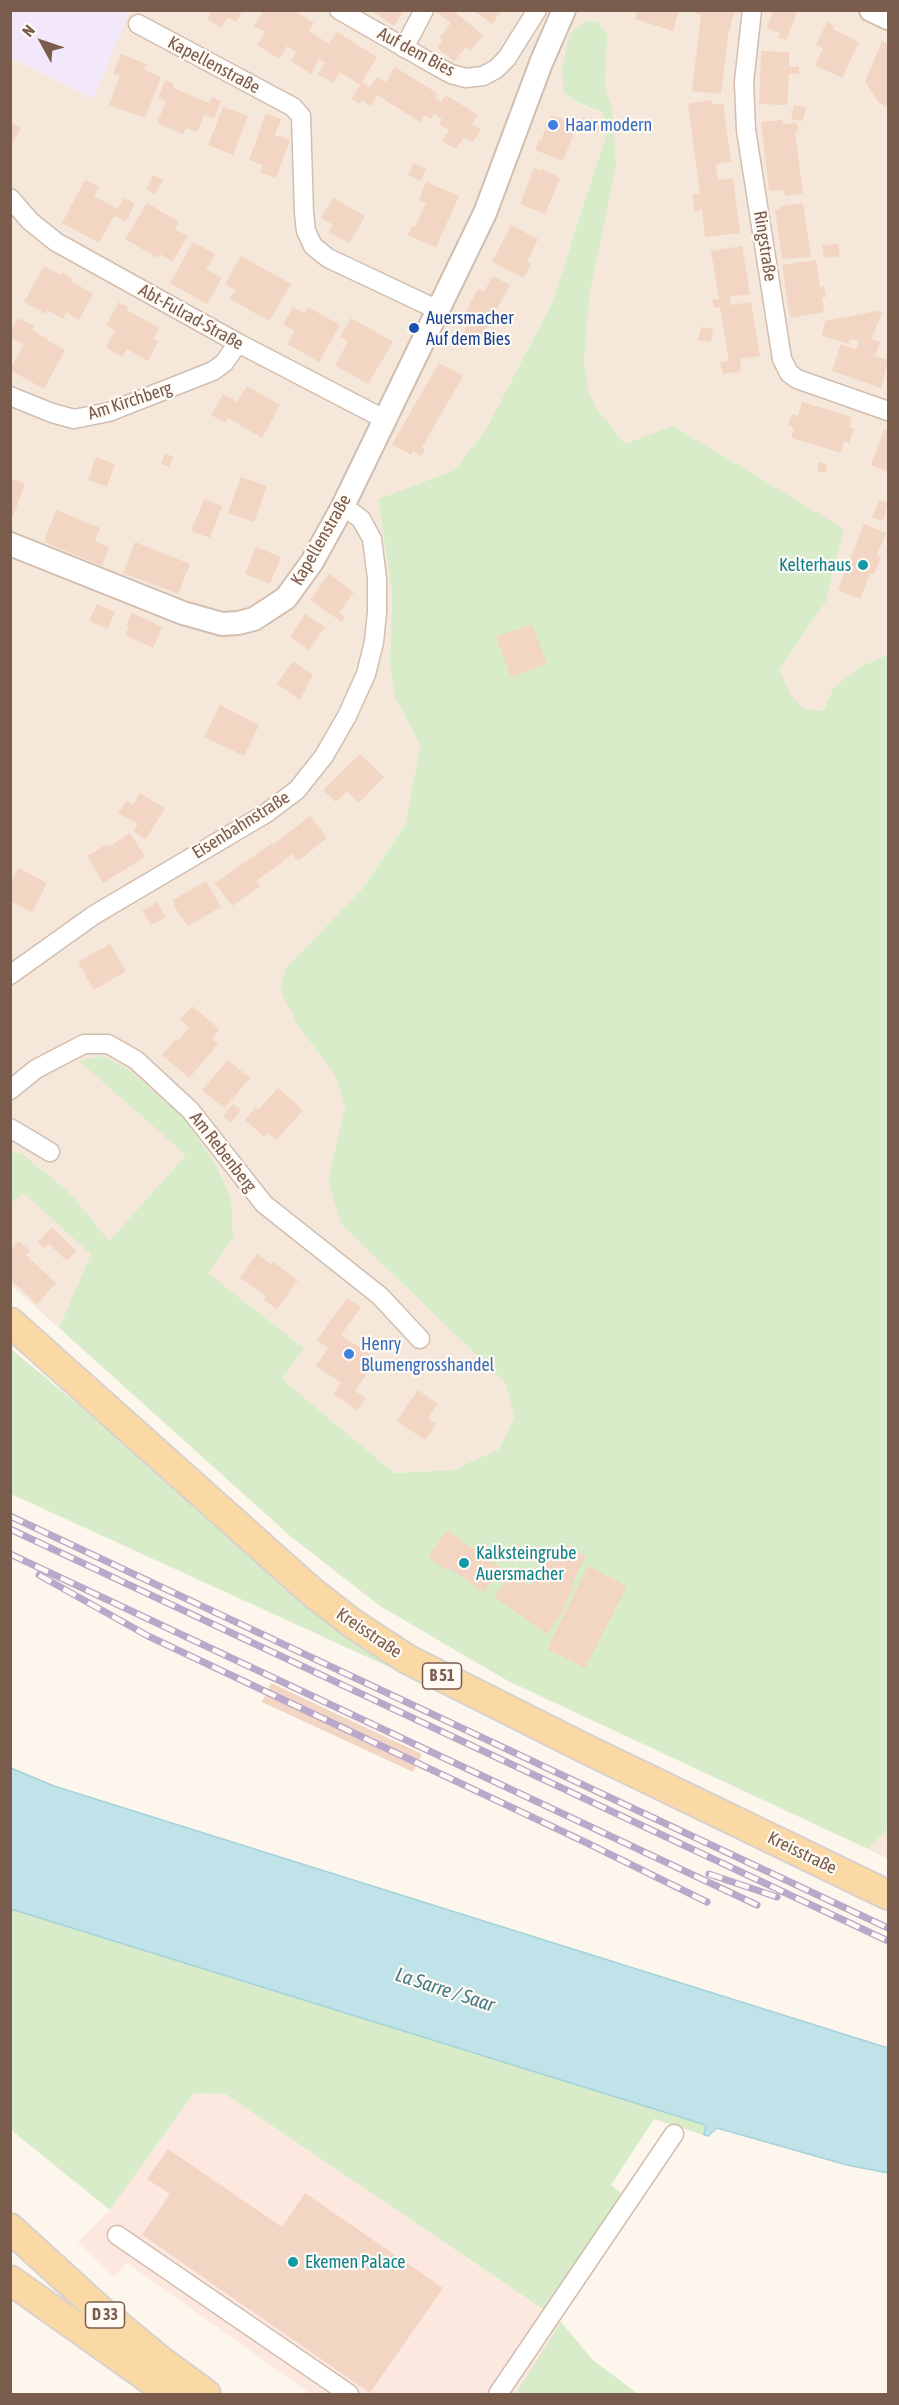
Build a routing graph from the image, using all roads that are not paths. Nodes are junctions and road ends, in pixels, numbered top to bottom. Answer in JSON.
{"nodes":[{"id":1,"x":339,"y":10,"type":"edge"},
{"id":2,"x":424,"y":10,"type":"edge"},
{"id":3,"x":537,"y":10,"type":"edge"},
{"id":4,"x":564,"y":10,"type":"edge"},
{"id":5,"x":752,"y":10,"type":"edge"},
{"id":6,"x":871,"y":10,"type":"edge"},
{"id":7,"x":888,"y":18,"type":"edge"},
{"id":8,"x":138,"y":24,"type":"dead end"},
{"id":9,"x":404,"y":48,"type":"junction"},
{"id":10,"x":10,"y":198,"type":"edge"},
{"id":11,"x":438,"y":310,"type":"junction"},
{"id":12,"x":238,"y":343,"type":"junction"},
{"id":13,"x":10,"y":396,"type":"edge"},
{"id":14,"x":888,"y":411,"type":"edge"},
{"id":15,"x":384,"y":419,"type":"junction"},
{"id":16,"x":343,"y":506,"type":"junction"},
{"id":17,"x":10,"y":544,"type":"edge"},
{"id":18,"x":10,"y":975,"type":"edge"},
{"id":19,"x":10,"y":1090,"type":"edge"},
{"id":20,"x":10,"y":1128,"type":"edge"},
{"id":21,"x":50,"y":1152,"type":"dead end"},
{"id":22,"x":10,"y":1322,"type":"edge"},
{"id":23,"x":420,"y":1339,"type":"dead end"},
{"id":24,"x":888,"y":1895,"type":"edge"},
{"id":25,"x":674,"y":2134,"type":"dead end"},
{"id":26,"x":10,"y":2228,"type":"edge"},
{"id":27,"x":117,"y":2235,"type":"dead end"},
{"id":28,"x":10,"y":2280,"type":"edge"},
{"id":29,"x":171,"y":2394,"type":"edge"},
{"id":30,"x":207,"y":2394,"type":"edge"},
{"id":31,"x":349,"y":2394,"type":"edge"},
{"id":32,"x":498,"y":2394,"type":"edge"}],
"edges":[{"from":1,"to":9,"type":"street","name":"Auf dem Bies"},
{"from":2,"to":9,"type":"street"},
{"from":3,"to":9,"type":"street","name":"Auf dem Bies"},
{"from":4,"to":11,"type":"street","name":"Kapellenstraße"},
{"from":5,"to":14,"type":"street","name":"Ringstraße"},
{"from":6,"to":7,"type":"street"},
{"from":8,"to":11,"type":"street","name":"Kapellenstraße"},
{"from":10,"to":12,"type":"street","name":"Abt-Fulrad-Straße"},
{"from":11,"to":15,"type":"street","name":"Kapellenstraße"},
{"from":12,"to":13,"type":"street","name":"Am Kirchberg"},
{"from":12,"to":15,"type":"street","name":"Abt-Fulrad-Straße"},
{"from":15,"to":16,"type":"street","name":"Kapellenstraße"},
{"from":16,"to":17,"type":"street","name":"Kapellenstraße"},
{"from":16,"to":18,"type":"street","name":"Eisenbahnstraße"},
{"from":19,"to":23,"type":"street","name":"Am Rebenberg"},
{"from":20,"to":21,"type":"street"},
{"from":22,"to":24,"type":"main road","name":"Kreisstraße","number":"B 51"},
{"from":25,"to":32,"type":"street"},
{"from":26,"to":30,"type":"main road","number":"D 33"},
{"from":27,"to":31,"type":"street"},
{"from":28,"to":29,"type":"main road","number":"D 33"}]}
